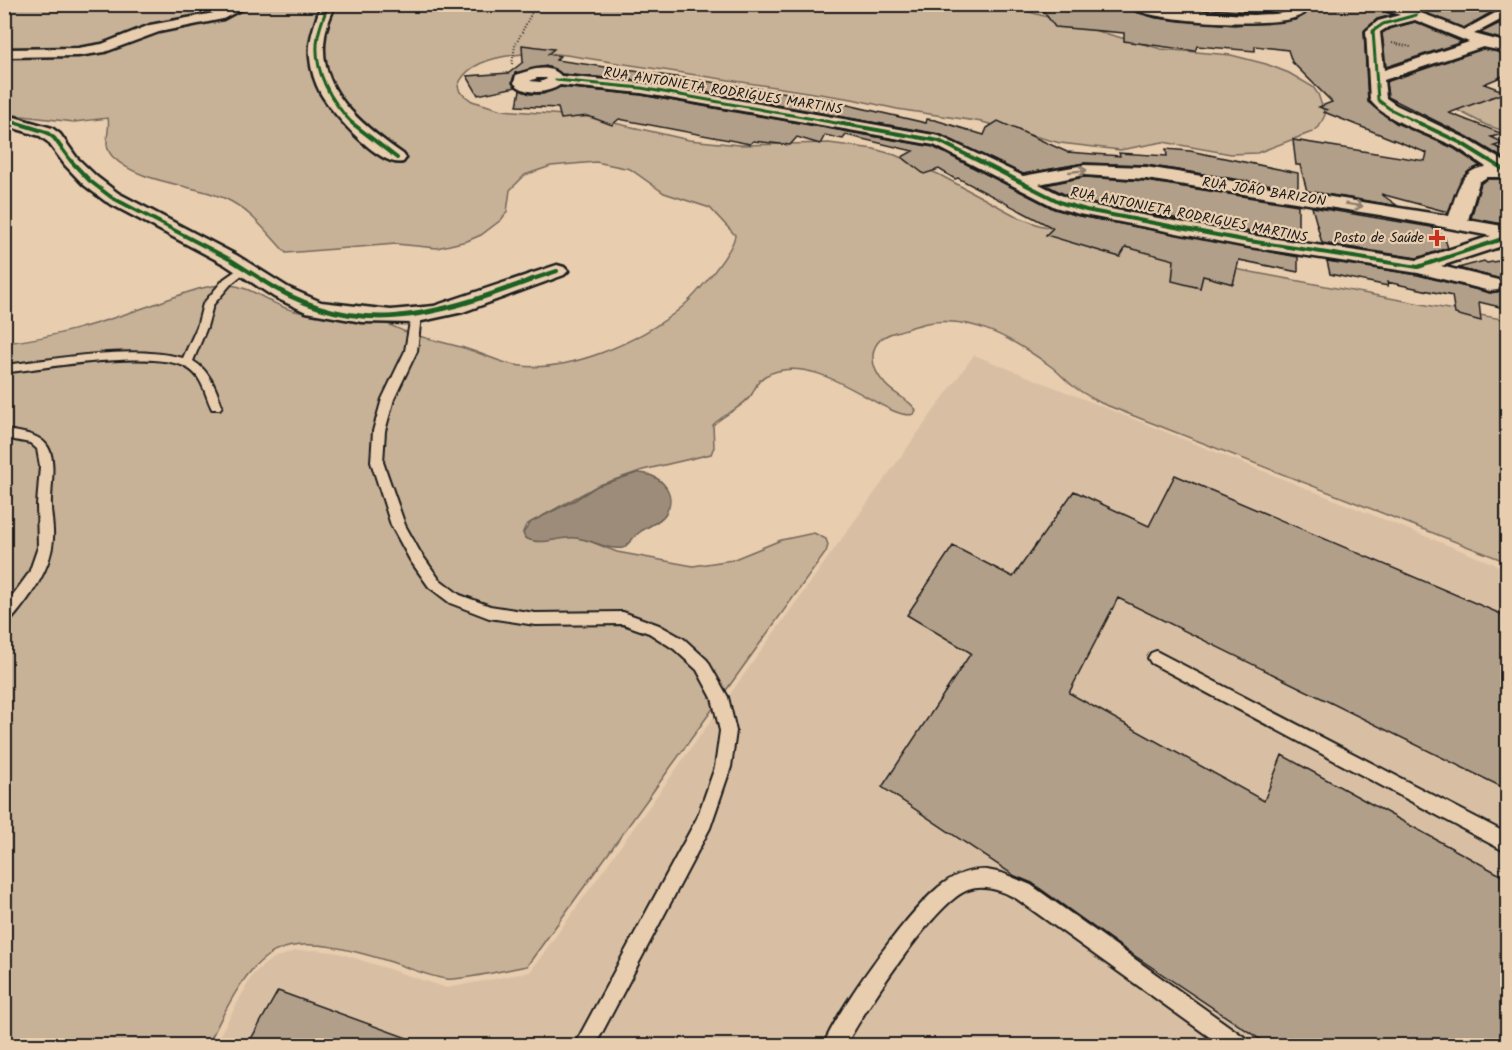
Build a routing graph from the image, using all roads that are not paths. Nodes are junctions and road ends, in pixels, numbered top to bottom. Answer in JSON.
{"nodes":[{"id":1,"x":245,"y":4,"type":"edge"},
{"id":2,"x":328,"y":4,"type":"edge"},
{"id":3,"x":1131,"y":4,"type":"edge"},
{"id":4,"x":1241,"y":4,"type":"edge"},
{"id":5,"x":1306,"y":4,"type":"edge"},
{"id":6,"x":1376,"y":4,"type":"edge"},
{"id":7,"x":1508,"y":10,"type":"edge"},
{"id":8,"x":1416,"y":15,"type":"junction"},
{"id":9,"x":1287,"y":16,"type":"junction"},
{"id":10,"x":1508,"y":27,"type":"edge"},
{"id":11,"x":1465,"y":32,"type":"junction"},
{"id":12,"x":1482,"y":42,"type":"junction"},
{"id":13,"x":1508,"y":48,"type":"edge"},
{"id":14,"x":4,"y":53,"type":"edge"},
{"id":15,"x":1378,"y":77,"type":"junction"},
{"id":16,"x":522,"y":78,"type":"road end"},
{"id":17,"x":4,"y":119,"type":"edge"},
{"id":18,"x":397,"y":158,"type":"dead end"},
{"id":19,"x":1507,"y":171,"type":"edge"},
{"id":20,"x":1020,"y":182,"type":"junction"},
{"id":21,"x":1457,"y":223,"type":"junction"},
{"id":22,"x":1508,"y":233,"type":"edge"},
{"id":23,"x":1508,"y":237,"type":"edge"},
{"id":24,"x":1418,"y":267,"type":"junction"},
{"id":25,"x":244,"y":268,"type":"junction"},
{"id":26,"x":557,"y":271,"type":"dead end"},
{"id":27,"x":1490,"y":285,"type":"dead end"},
{"id":28,"x":416,"y":316,"type":"junction"},
{"id":29,"x":187,"y":362,"type":"junction"},
{"id":30,"x":4,"y":369,"type":"edge"},
{"id":31,"x":216,"y":406,"type":"dead end"},
{"id":32,"x":4,"y":434,"type":"edge"},
{"id":33,"x":4,"y":620,"type":"edge"},
{"id":34,"x":1156,"y":658,"type":"dead end"},
{"id":35,"x":1508,"y":844,"type":"edge"},
{"id":36,"x":584,"y":1046,"type":"edge"},
{"id":37,"x":833,"y":1046,"type":"edge"},
{"id":38,"x":1240,"y":1046,"type":"edge"}],
"edges":[{"from":1,"to":14,"type":"street"},
{"from":2,"to":18,"type":"street"},
{"from":3,"to":9,"type":"street"},
{"from":4,"to":9,"type":"street"},
{"from":5,"to":9,"type":"street"},
{"from":6,"to":8,"type":"street"},
{"from":7,"to":11,"type":"street"},
{"from":8,"to":11,"type":"street"},
{"from":8,"to":15,"type":"street"},
{"from":10,"to":11,"type":"street"},
{"from":11,"to":12,"type":"street"},
{"from":12,"to":13,"type":"street"},
{"from":12,"to":15,"type":"street"},
{"from":15,"to":19,"type":"street"},
{"from":16,"to":20,"type":"street","name":"RUA ANTONIETA RODRIGUES MARTINS"},
{"from":17,"to":25,"type":"street"},
{"from":19,"to":21,"type":"street"},
{"from":20,"to":21,"type":"street","name":"RUA JOÃO BARIZON","one_way":true},
{"from":20,"to":24,"type":"street","name":"RUA ANTONIETA RODRIGUES MARTINS"},
{"from":21,"to":22,"type":"street","name":"RUA JOÃO BARIZON"},
{"from":23,"to":24,"type":"street","name":"RUA ANTONIETA RODRIGUES MARTINS"},
{"from":24,"to":27,"type":"street"},
{"from":25,"to":28,"type":"street"},
{"from":25,"to":29,"type":"lane"},
{"from":26,"to":28,"type":"street"},
{"from":28,"to":36,"type":"lane"},
{"from":29,"to":30,"type":"lane"},
{"from":29,"to":31,"type":"lane"},
{"from":32,"to":33,"type":"lane"},
{"from":34,"to":35,"type":"lane"},
{"from":37,"to":38,"type":"lane"}]}
